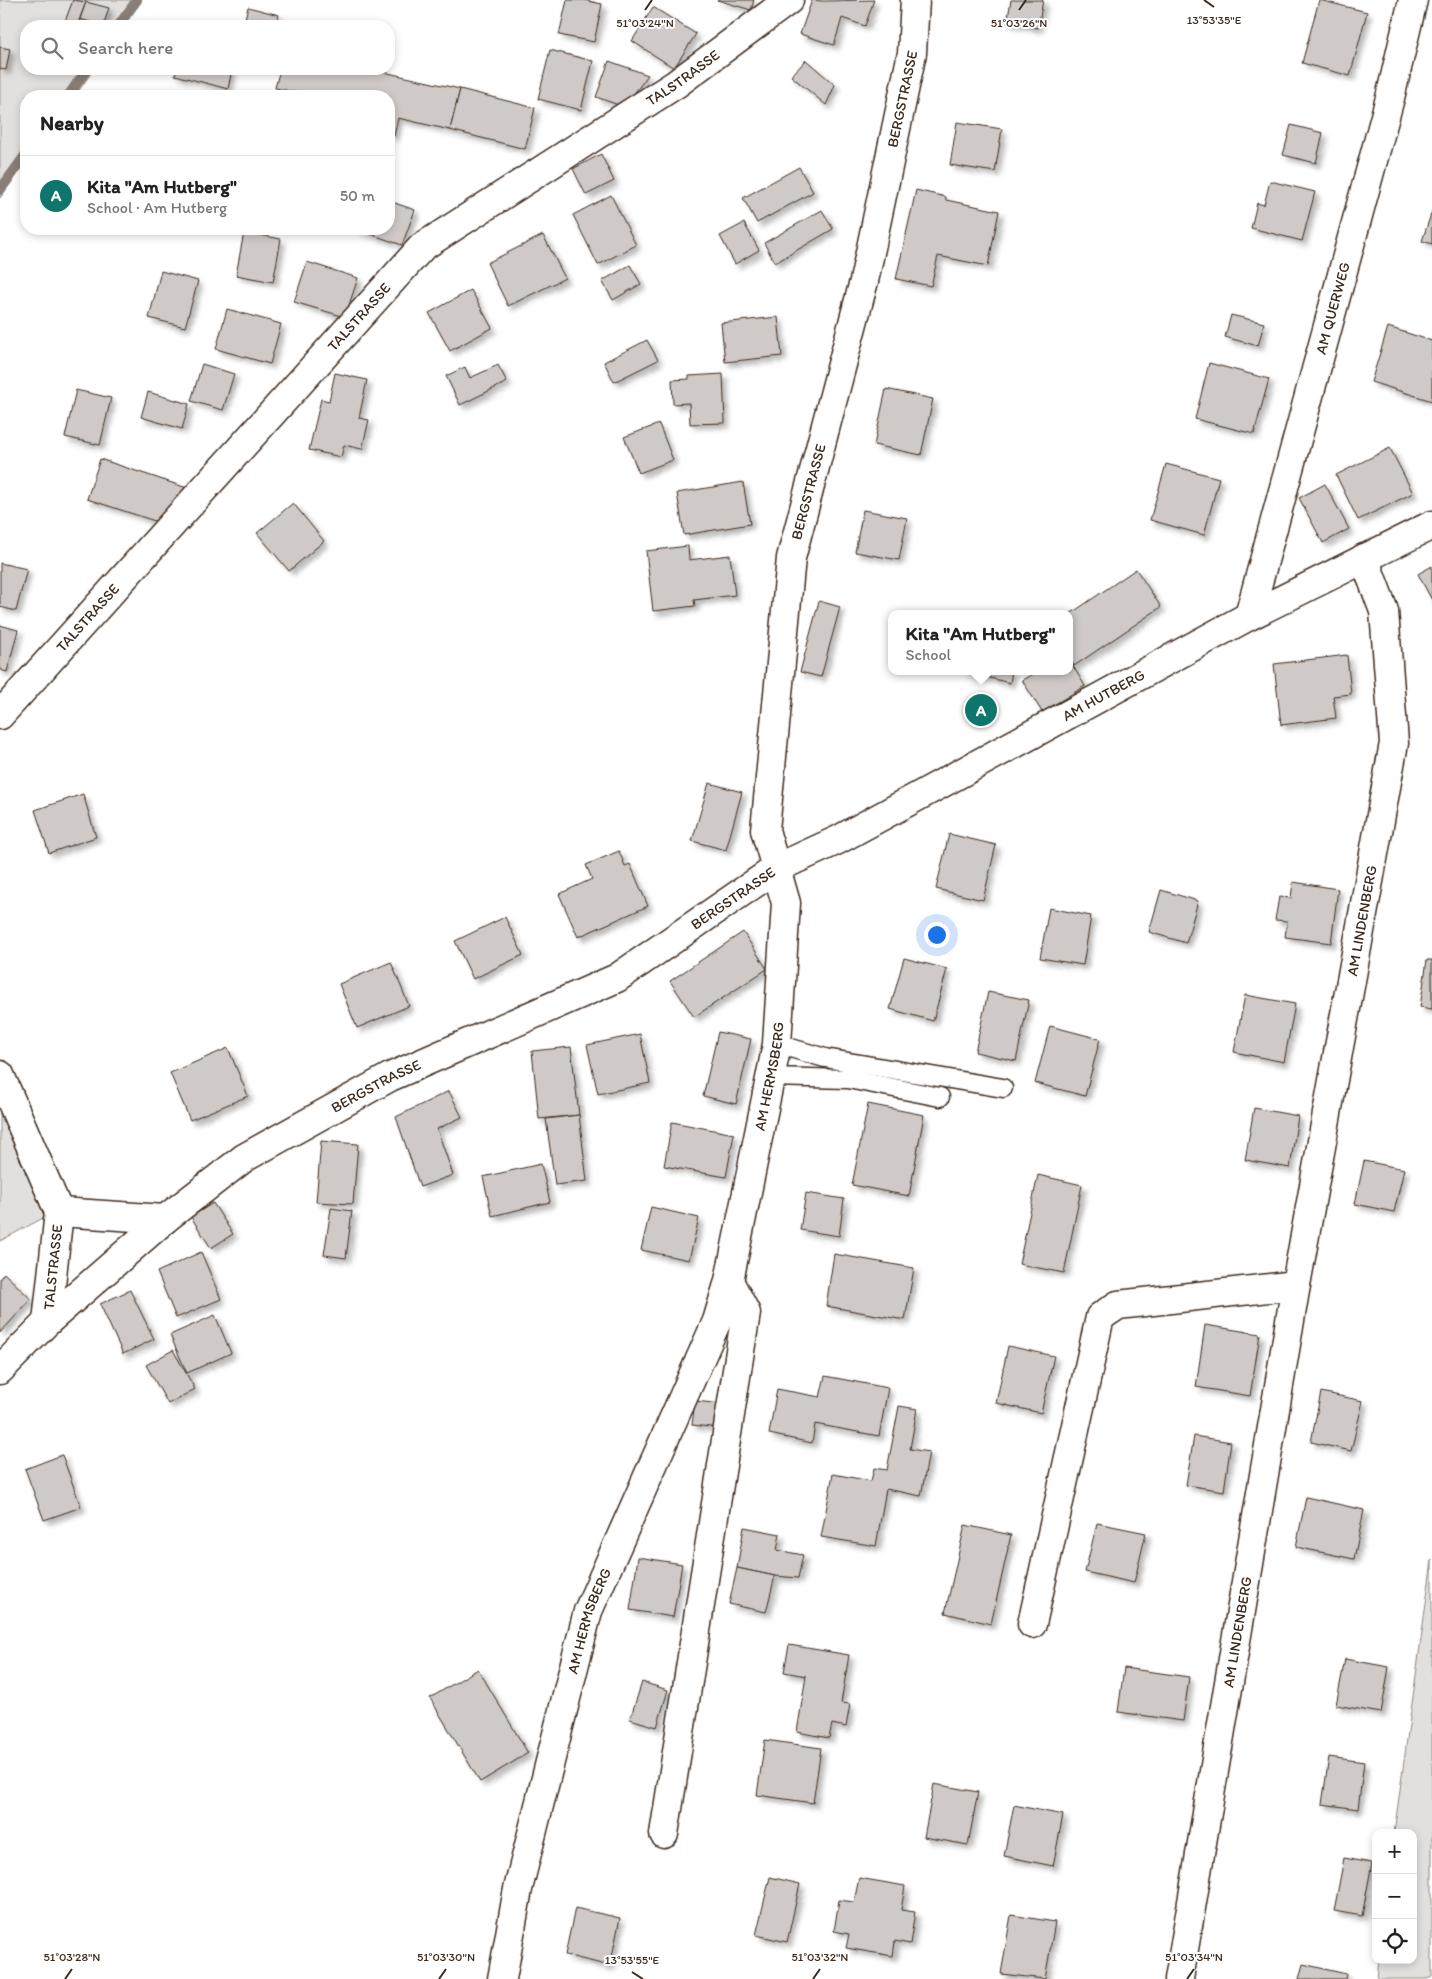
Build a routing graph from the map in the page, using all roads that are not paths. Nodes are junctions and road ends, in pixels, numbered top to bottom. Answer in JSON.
{"nodes":[{"id":1,"x":790,"y":0,"type":"edge"},
{"id":2,"x":915,"y":0,"type":"edge"},
{"id":3,"x":1413,"y":0,"type":"edge"},
{"id":4,"x":1432,"y":525,"type":"edge"},
{"id":5,"x":1364,"y":558,"type":"junction"},
{"id":6,"x":1250,"y":616,"type":"junction"},
{"id":7,"x":0,"y":715,"type":"edge"},
{"id":8,"x":777,"y":868,"type":"junction"},
{"id":9,"x":776,"y":1044,"type":"junction"},
{"id":10,"x":0,"y":1075,"type":"edge"},
{"id":11,"x":770,"y":1077,"type":"junction"},
{"id":12,"x":1003,"y":1088,"type":"dead end"},
{"id":13,"x":940,"y":1097,"type":"dead end"},
{"id":14,"x":59,"y":1212,"type":"junction"},
{"id":15,"x":165,"y":1219,"type":"junction"},
{"id":16,"x":729,"y":1281,"type":"junction"},
{"id":17,"x":1296,"y":1285,"type":"junction"},
{"id":18,"x":47,"y":1322,"type":"junction"},
{"id":19,"x":0,"y":1370,"type":"edge"},
{"id":20,"x":1032,"y":1624,"type":"dead end"},
{"id":21,"x":664,"y":1834,"type":"dead end"},
{"id":22,"x":502,"y":1979,"type":"edge"},
{"id":23,"x":1179,"y":1979,"type":"edge"}],
"edges":[{"from":1,"to":7,"type":"street","name":"TALSTRASSE"},
{"from":2,"to":8,"type":"street","name":"BERGSTRASSE"},
{"from":3,"to":6,"type":"street","name":"AM QUERWEG"},
{"from":4,"to":5,"type":"street","name":"AM HUTBERG"},
{"from":5,"to":6,"type":"street","name":"AM HUTBERG"},
{"from":5,"to":17,"type":"street","name":"AM LINDENBERG"},
{"from":6,"to":8,"type":"street","name":"AM HUTBERG"},
{"from":8,"to":9,"type":"street","name":"AM HERMSBERG"},
{"from":8,"to":15,"type":"street","name":"BERGSTRASSE"},
{"from":9,"to":11,"type":"street","name":"AM HERMSBERG"},
{"from":9,"to":12,"type":"lane"},
{"from":10,"to":14,"type":"street","name":"TALSTRASSE"},
{"from":11,"to":13,"type":"lane"},
{"from":11,"to":16,"type":"street","name":"AM HERMSBERG"},
{"from":14,"to":15,"type":"street","name":"TALSTRASSE"},
{"from":14,"to":18,"type":"street","name":"TALSTRASSE"},
{"from":15,"to":18,"type":"street","name":"BERGSTRASSE"},
{"from":16,"to":21,"type":"street"},
{"from":16,"to":22,"type":"street","name":"AM HERMSBERG"},
{"from":17,"to":20,"type":"street"},
{"from":17,"to":23,"type":"street","name":"AM LINDENBERG"},
{"from":18,"to":19,"type":"street","name":"BERGSTRASSE"}]}
